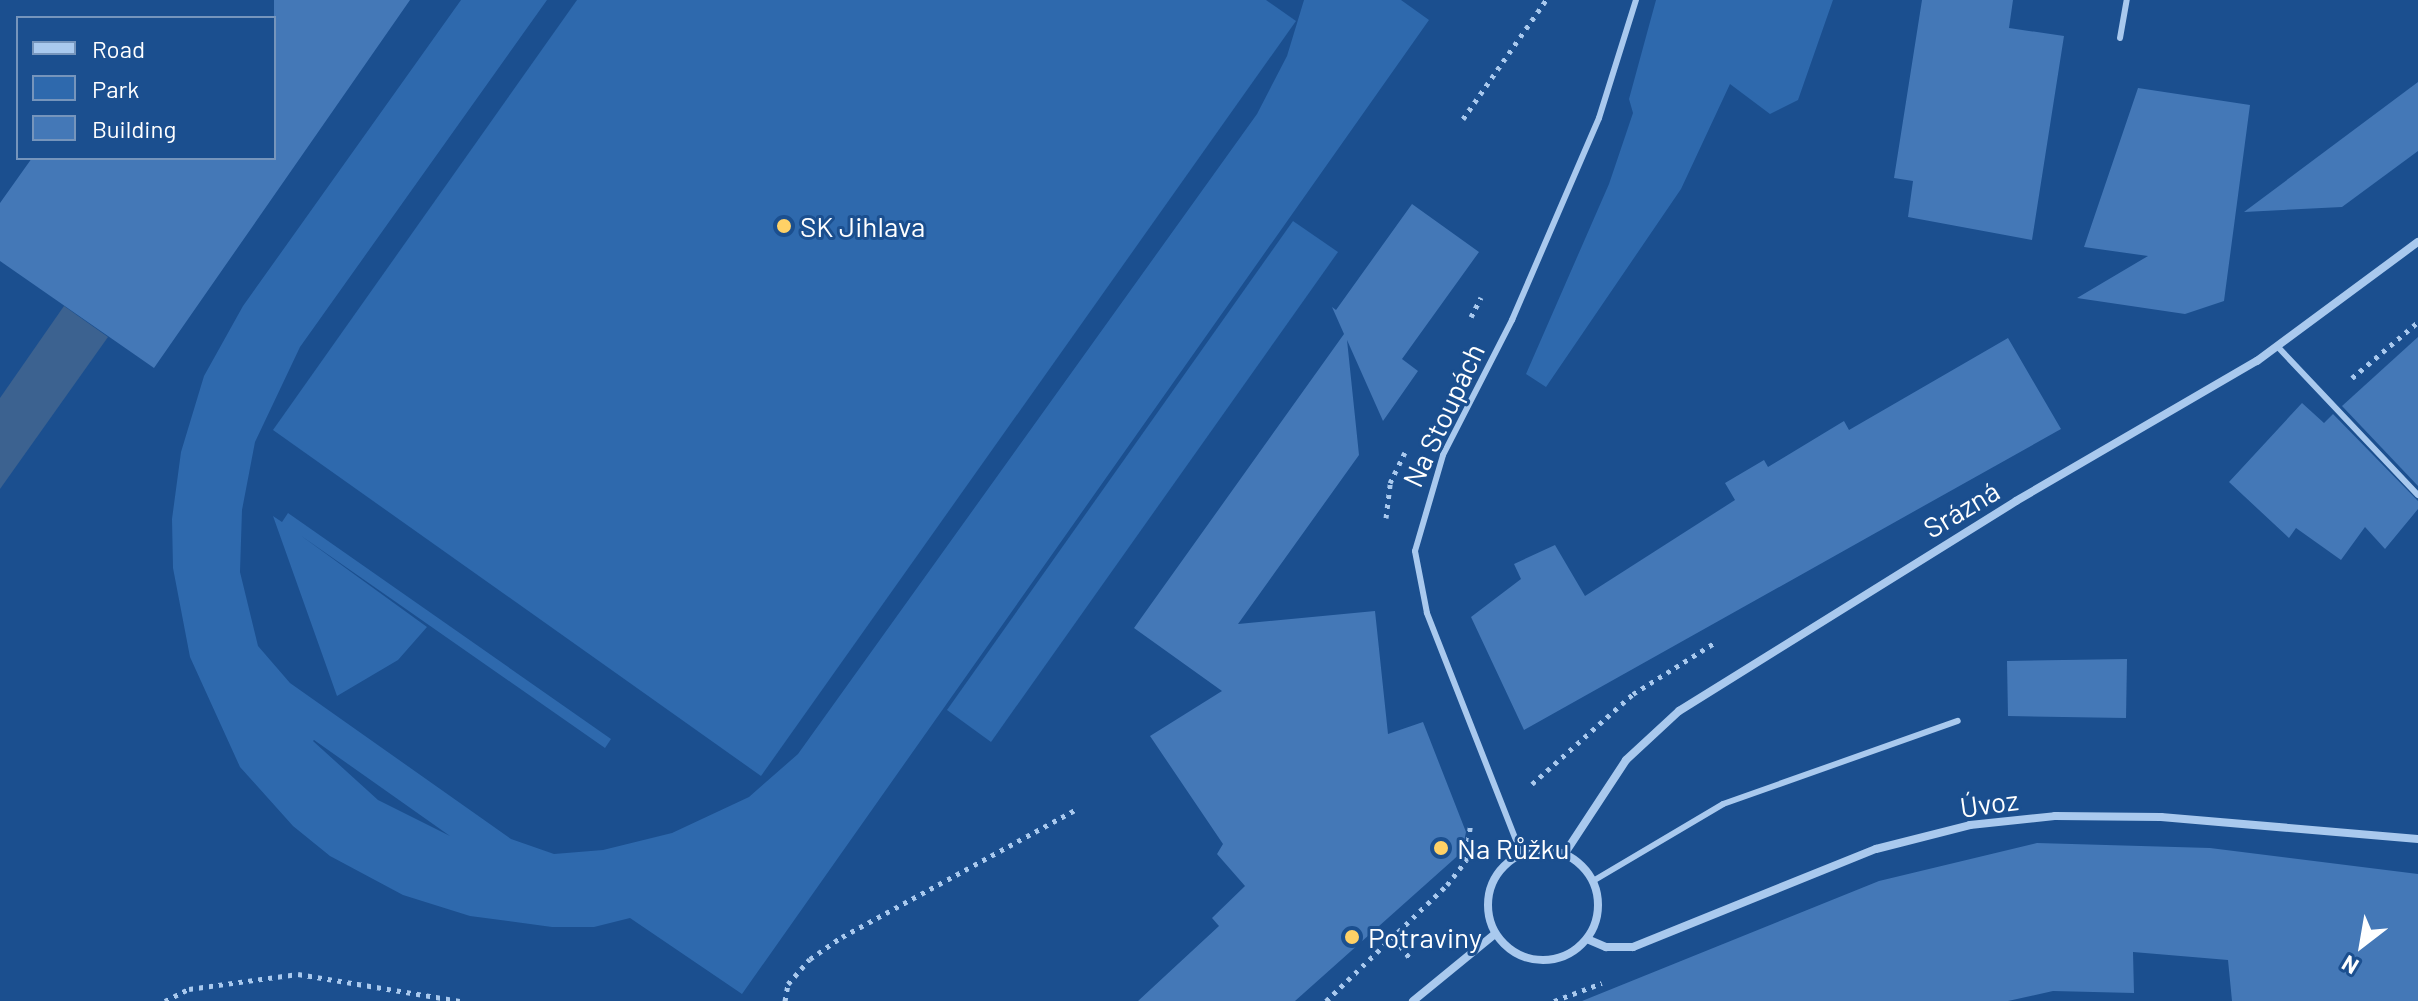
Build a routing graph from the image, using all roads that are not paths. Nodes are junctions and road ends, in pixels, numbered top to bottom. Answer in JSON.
{"nodes":[{"id":1,"x":1636,"y":0,"type":"edge"},
{"id":2,"x":2127,"y":0,"type":"edge"},
{"id":3,"x":2120,"y":38,"type":"dead end"},
{"id":4,"x":2418,"y":242,"type":"edge"},
{"id":5,"x":2277,"y":346,"type":"junction"},
{"id":6,"x":2418,"y":495,"type":"edge"},
{"id":7,"x":1958,"y":721,"type":"dead end"},
{"id":8,"x":2418,"y":839,"type":"edge"},
{"id":9,"x":1521,"y":853,"type":"junction"},
{"id":10,"x":1565,"y":853,"type":"junction"},
{"id":11,"x":1593,"y":881,"type":"junction"},
{"id":12,"x":1495,"y":934,"type":"junction"},
{"id":13,"x":1587,"y":939,"type":"junction"},
{"id":14,"x":1413,"y":1001,"type":"edge"}],
"edges":[{"from":1,"to":9,"type":"lane","name":"Na Stoupách"},
{"from":2,"to":3,"type":"lane"},
{"from":4,"to":5,"type":"street","name":"Srázná"},
{"from":5,"to":6,"type":"lane"},
{"from":5,"to":10,"type":"street","name":"Srázná"},
{"from":7,"to":11,"type":"lane"},
{"from":8,"to":13,"type":"street","name":"Úvoz"},
{"from":9,"to":10,"type":"street"},
{"from":9,"to":12,"type":"street"},
{"from":10,"to":11,"type":"street"},
{"from":11,"to":13,"type":"street"},
{"from":12,"to":13,"type":"street"},
{"from":12,"to":14,"type":"street"}]}
